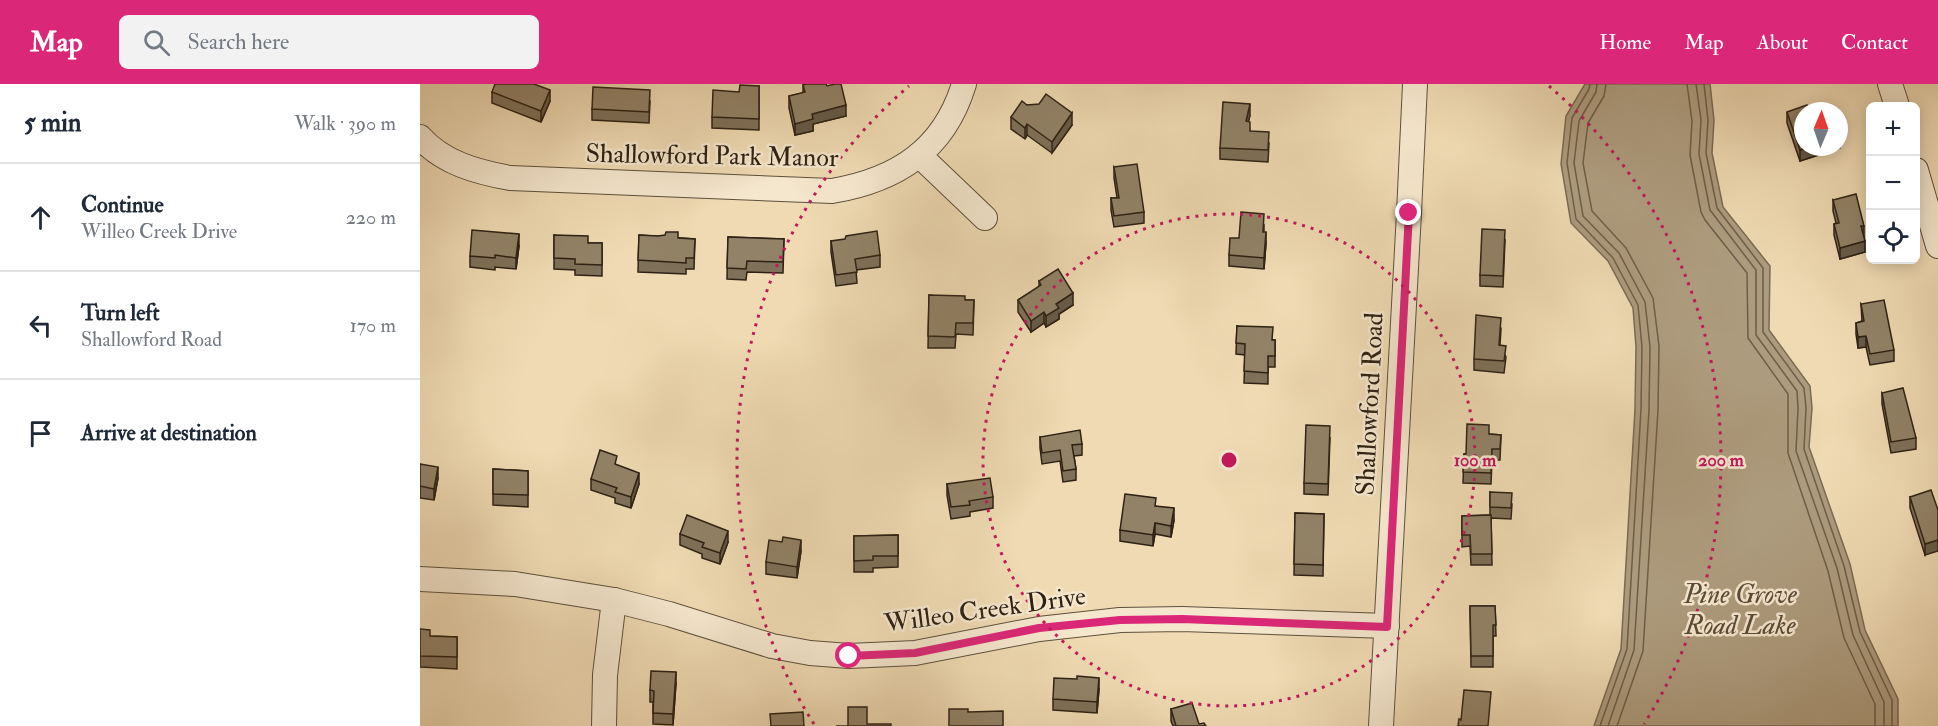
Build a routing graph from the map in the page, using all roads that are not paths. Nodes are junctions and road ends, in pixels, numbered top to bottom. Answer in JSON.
{"nodes":[{"id":1,"x":964,"y":84,"type":"edge"},
{"id":2,"x":1415,"y":84,"type":"edge"},
{"id":3,"x":1890,"y":84,"type":"edge"},
{"id":4,"x":1896,"y":102,"type":"edge"},
{"id":5,"x":420,"y":137,"type":"edge"},
{"id":6,"x":919,"y":155,"type":"junction"},
{"id":7,"x":1920,"y":184,"type":"edge"},
{"id":8,"x":985,"y":218,"type":"dead end"},
{"id":9,"x":1938,"y":246,"type":"edge"},
{"id":10,"x":420,"y":579,"type":"edge"},
{"id":11,"x":614,"y":600,"type":"junction"},
{"id":12,"x":1387,"y":627,"type":"junction"},
{"id":13,"x":604,"y":726,"type":"edge"},
{"id":14,"x":1381,"y":726,"type":"edge"}],
"edges":[{"from":1,"to":6,"type":"street","name":"Shallowford Park Manor"},
{"from":2,"to":12,"type":"street","name":"Shallowford Road"},
{"from":3,"to":4,"type":"street"},
{"from":5,"to":6,"type":"street","name":"Shallowford Park Manor"},
{"from":6,"to":8,"type":"street"},
{"from":7,"to":9,"type":"street"},
{"from":10,"to":11,"type":"street","name":"Willeo Creek Drive"},
{"from":11,"to":12,"type":"street","name":"Willeo Creek Drive"},
{"from":11,"to":13,"type":"street"},
{"from":12,"to":14,"type":"street","name":"Shallowford Road"}]}
